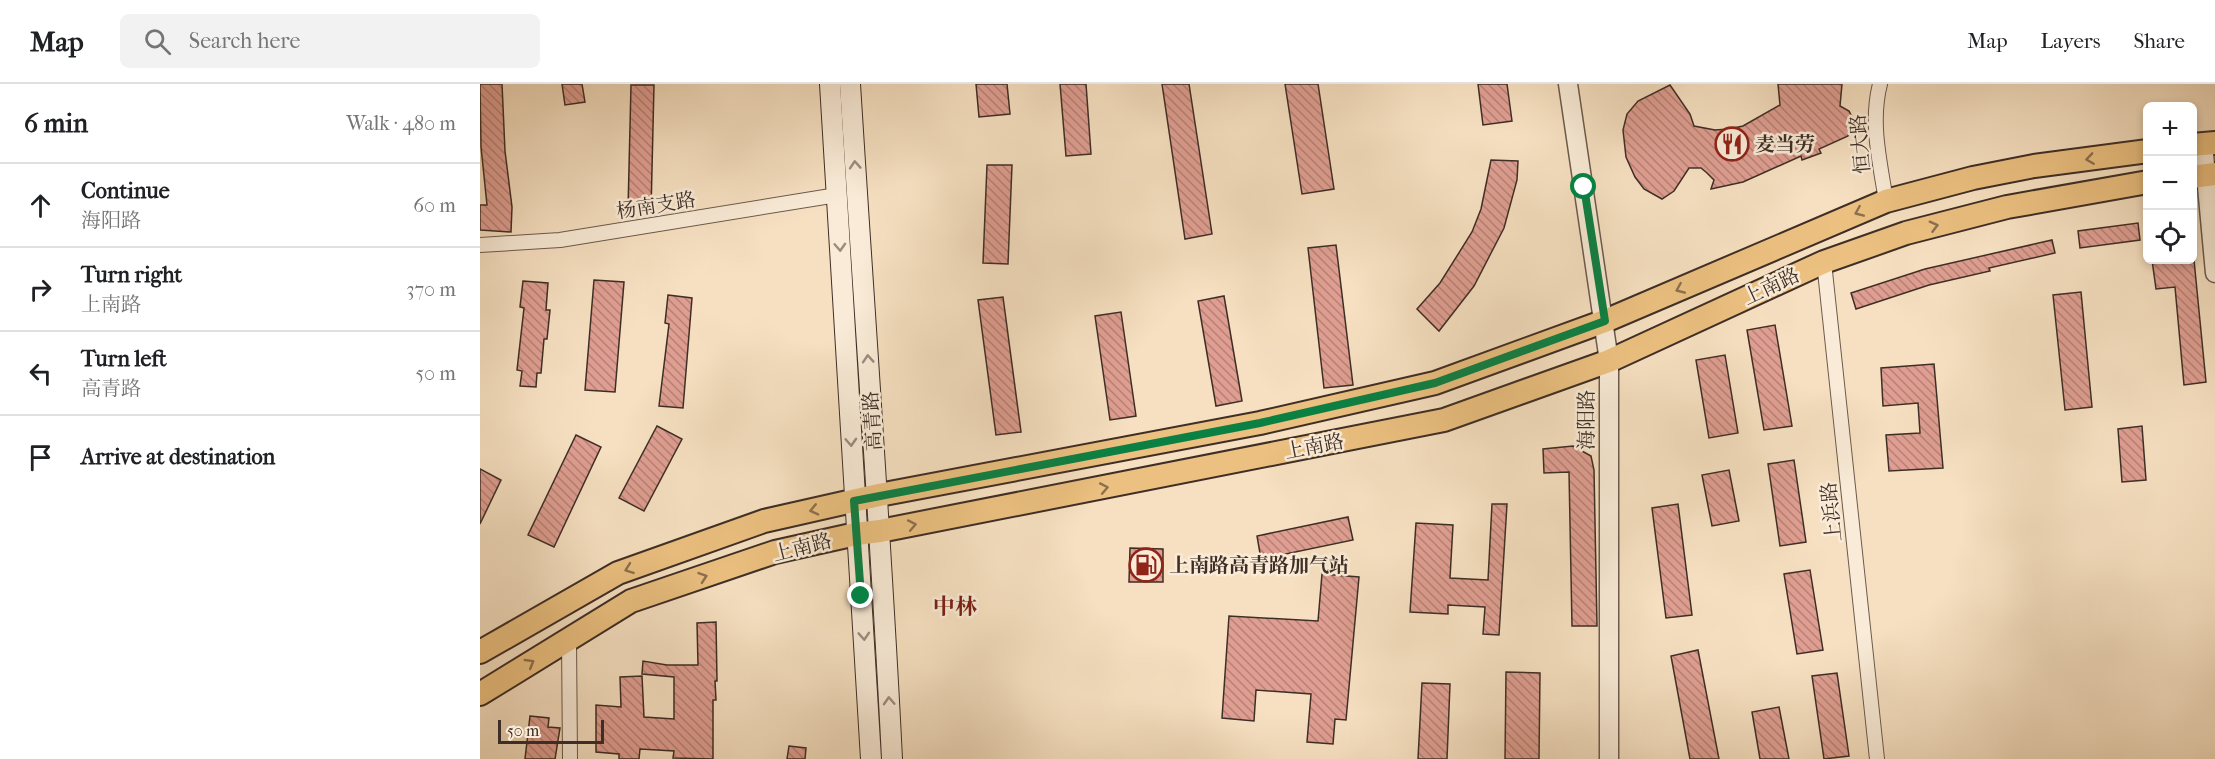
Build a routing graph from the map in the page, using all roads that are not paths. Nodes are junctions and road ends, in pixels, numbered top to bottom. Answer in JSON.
{"nodes":[{"id":1,"x":830,"y":84,"type":"edge"},
{"id":2,"x":850,"y":84,"type":"edge"},
{"id":3,"x":1568,"y":84,"type":"edge"},
{"id":4,"x":1880,"y":84,"type":"edge"},
{"id":5,"x":2203,"y":143,"type":"edge"},
{"id":6,"x":2143,"y":152,"type":"edge"},
{"id":7,"x":2205,"y":175,"type":"edge"},
{"id":8,"x":2143,"y":183,"type":"edge"},
{"id":9,"x":837,"y":195,"type":"junction"},
{"id":10,"x":1886,"y":201,"type":"junction"},
{"id":11,"x":480,"y":245,"type":"edge"},
{"id":12,"x":1824,"y":262,"type":"junction"},
{"id":13,"x":2215,"y":273,"type":"edge"},
{"id":14,"x":1605,"y":321,"type":"junction"},
{"id":15,"x":1609,"y":361,"type":"junction"},
{"id":16,"x":879,"y":495,"type":"junction"},
{"id":17,"x":854,"y":501,"type":"junction"},
{"id":18,"x":880,"y":531,"type":"junction"},
{"id":19,"x":856,"y":534,"type":"junction"},
{"id":20,"x":569,"y":639,"type":"junction"},
{"id":21,"x":480,"y":652,"type":"edge"},
{"id":22,"x":480,"y":694,"type":"edge"},
{"id":23,"x":570,"y":759,"type":"edge"},
{"id":24,"x":871,"y":759,"type":"edge"},
{"id":25,"x":892,"y":759,"type":"edge"},
{"id":26,"x":1609,"y":759,"type":"edge"},
{"id":27,"x":1877,"y":759,"type":"edge"}],
"edges":[{"from":1,"to":9,"type":"main road","name":"高青路"},
{"from":16,"to":2,"type":"main road","name":"高青路","one_way":true},
{"from":3,"to":14,"type":"street","name":"海阳路"},
{"from":4,"to":10,"type":"street","name":"恒大路"},
{"from":5,"to":7,"type":"street"},
{"from":6,"to":10,"type":"main road","name":"上南路","one_way":true},
{"from":7,"to":13,"type":"street"},
{"from":12,"to":8,"type":"main road","name":"上南路","one_way":true},
{"from":9,"to":11,"type":"street","name":"杨南支路"},
{"from":9,"to":17,"type":"main road","name":"高青路","one_way":true},
{"from":10,"to":14,"type":"main road","name":"上南路","one_way":true},
{"from":12,"to":15,"type":"main road","name":"上南路"},
{"from":12,"to":27,"type":"street","name":"上浜路"},
{"from":14,"to":15,"type":"street","name":"海阳路"},
{"from":14,"to":16,"type":"main road","name":"上南路"},
{"from":18,"to":15,"type":"main road","name":"上南路","one_way":true},
{"from":15,"to":26,"type":"street","name":"海阳路"},
{"from":16,"to":17,"type":"main road","name":"上南路"},
{"from":16,"to":18,"type":"main road","name":"高青路"},
{"from":17,"to":19,"type":"main road","name":"高青路"},
{"from":17,"to":21,"type":"main road","name":"上南路","one_way":true},
{"from":18,"to":19,"type":"main road","name":"上南路"},
{"from":25,"to":18,"type":"main road","name":"高青路","one_way":true},
{"from":20,"to":19,"type":"main road","name":"上南路","one_way":true},
{"from":19,"to":24,"type":"main road","name":"高青路","one_way":true},
{"from":22,"to":20,"type":"main road","name":"上南路","one_way":true},
{"from":20,"to":23,"type":"street"}]}
